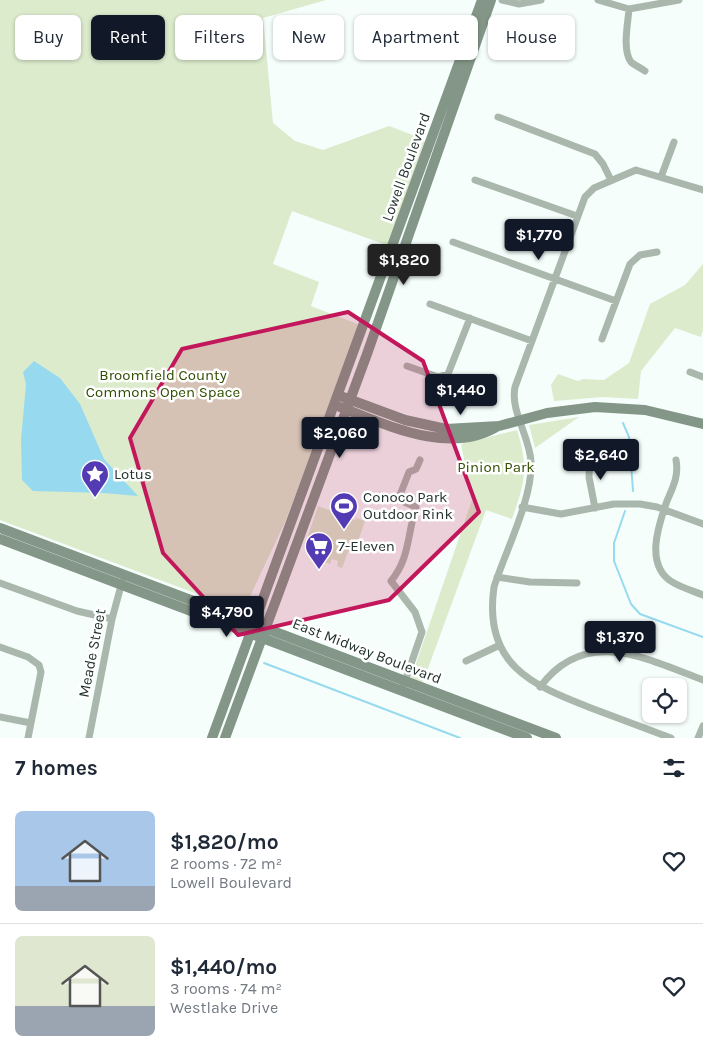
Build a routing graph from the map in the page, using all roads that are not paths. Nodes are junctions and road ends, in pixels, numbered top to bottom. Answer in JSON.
{"nodes":[{"id":1,"x":482,"y":0,"type":"edge"},
{"id":2,"x":491,"y":0,"type":"edge"},
{"id":3,"x":502,"y":0,"type":"edge"},
{"id":4,"x":540,"y":0,"type":"edge"},
{"id":5,"x":598,"y":0,"type":"edge"},
{"id":6,"x":680,"y":0,"type":"edge"},
{"id":7,"x":629,"y":9,"type":"junction"},
{"id":8,"x":644,"y":71,"type":"dead end"},
{"id":9,"x":498,"y":118,"type":"dead end"},
{"id":10,"x":432,"y":139,"type":"junction"},
{"id":11,"x":674,"y":142,"type":"dead end"},
{"id":12,"x":661,"y":177,"type":"junction"},
{"id":13,"x":475,"y":180,"type":"dead end"},
{"id":14,"x":611,"y":180,"type":"junction"},
{"id":15,"x":426,"y":182,"type":"junction"},
{"id":16,"x":703,"y":190,"type":"edge"},
{"id":17,"x":577,"y":216,"type":"junction"},
{"id":18,"x":453,"y":242,"type":"dead end"},
{"id":19,"x":657,"y":252,"type":"dead end"},
{"id":20,"x":554,"y":278,"type":"junction"},
{"id":21,"x":616,"y":301,"type":"junction"},
{"id":22,"x":430,"y":304,"type":"dead end"},
{"id":23,"x":470,"y":318,"type":"junction"},
{"id":24,"x":602,"y":339,"type":"dead end"},
{"id":25,"x":532,"y":341,"type":"junction"},
{"id":26,"x":407,"y":366,"type":"dead end"},
{"id":27,"x":690,"y":372,"type":"dead end"},
{"id":28,"x":703,"y":377,"type":"edge"},
{"id":29,"x":335,"y":400,"type":"junction"},
{"id":30,"x":347,"y":405,"type":"junction"},
{"id":31,"x":520,"y":419,"type":"junction"},
{"id":32,"x":703,"y":424,"type":"edge"},
{"id":33,"x":325,"y":428,"type":"junction"},
{"id":34,"x":590,"y":455,"type":"dead end"},
{"id":35,"x":420,"y":460,"type":"dead end"},
{"id":36,"x":676,"y":460,"type":"dead end"},
{"id":37,"x":324,"y":467,"type":"junction"},
{"id":38,"x":522,"y":506,"type":"junction"},
{"id":39,"x":595,"y":508,"type":"junction"},
{"id":40,"x":664,"y":510,"type":"junction"},
{"id":41,"x":703,"y":524,"type":"edge"},
{"id":42,"x":0,"y":528,"type":"edge"},
{"id":43,"x":0,"y":540,"type":"edge"},
{"id":44,"x":125,"y":575,"type":"junction"},
{"id":45,"x":497,"y":577,"type":"junction"},
{"id":46,"x":577,"y":582,"type":"dead end"},
{"id":47,"x":0,"y":583,"type":"edge"},
{"id":48,"x":121,"y":585,"type":"junction"},
{"id":49,"x":703,"y":595,"type":"edge"},
{"id":50,"x":112,"y":619,"type":"junction"},
{"id":51,"x":253,"y":629,"type":"junction"},
{"id":52,"x":263,"y":633,"type":"junction"},
{"id":53,"x":500,"y":645,"type":"junction"},
{"id":54,"x":0,"y":647,"type":"edge"},
{"id":55,"x":466,"y":661,"type":"dead end"},
{"id":56,"x":703,"y":680,"type":"edge"},
{"id":57,"x":403,"y":686,"type":"junction"},
{"id":58,"x":540,"y":687,"type":"junction"},
{"id":59,"x":223,"y":709,"type":"junction"},
{"id":60,"x":0,"y":717,"type":"edge"},
{"id":61,"x":31,"y":723,"type":"junction"},
{"id":62,"x":703,"y":726,"type":"edge"},
{"id":63,"x":28,"y":738,"type":"edge"},
{"id":64,"x":89,"y":738,"type":"edge"},
{"id":65,"x":212,"y":738,"type":"edge"},
{"id":66,"x":219,"y":738,"type":"edge"},
{"id":67,"x":225,"y":738,"type":"edge"},
{"id":68,"x":528,"y":738,"type":"edge"},
{"id":69,"x":556,"y":738,"type":"edge"},
{"id":70,"x":671,"y":738,"type":"edge"},
{"id":71,"x":698,"y":738,"type":"edge"}],
"edges":[{"from":1,"to":10,"type":"main road","name":"Lowell Boulevard"},
{"from":2,"to":15,"type":"main road","name":"Lowell Boulevard"},
{"from":3,"to":4,"type":"street"},
{"from":5,"to":7,"type":"street"},
{"from":6,"to":7,"type":"street"},
{"from":7,"to":8,"type":"street"},
{"from":9,"to":14,"type":"street"},
{"from":10,"to":15,"type":"main road"},
{"from":10,"to":29,"type":"main road","name":"Lowell Boulevard"},
{"from":11,"to":12,"type":"street"},
{"from":12,"to":14,"type":"street"},
{"from":12,"to":16,"type":"street"},
{"from":13,"to":17,"type":"street"},
{"from":14,"to":17,"type":"street"},
{"from":15,"to":30,"type":"main road","name":"Lowell Boulevard"},
{"from":17,"to":20,"type":"street"},
{"from":18,"to":20,"type":"street"},
{"from":19,"to":21,"type":"street"},
{"from":20,"to":21,"type":"street"},
{"from":20,"to":25,"type":"street"},
{"from":21,"to":24,"type":"street"},
{"from":22,"to":23,"type":"street"},
{"from":23,"to":25,"type":"street"},
{"from":23,"to":26,"type":"street"},
{"from":25,"to":31,"type":"street"},
{"from":27,"to":28,"type":"street"},
{"from":29,"to":30,"type":"main road"},
{"from":29,"to":33,"type":"main road","name":"Lowell Boulevard"},
{"from":30,"to":31,"type":"main road"},
{"from":30,"to":37,"type":"main road","name":"Lowell Boulevard"},
{"from":31,"to":32,"type":"main road"},
{"from":31,"to":38,"type":"street"},
{"from":33,"to":37,"type":"main road"},
{"from":33,"to":51,"type":"main road","name":"Lowell Boulevard"},
{"from":34,"to":39,"type":"street"},
{"from":35,"to":57,"type":"street"},
{"from":36,"to":40,"type":"street"},
{"from":37,"to":52,"type":"main road","name":"Lowell Boulevard"},
{"from":38,"to":39,"type":"street"},
{"from":38,"to":45,"type":"street"},
{"from":39,"to":40,"type":"street"},
{"from":40,"to":41,"type":"street"},
{"from":40,"to":49,"type":"street"},
{"from":42,"to":44,"type":"main road","name":"East Midway Boulevard"},
{"from":43,"to":48,"type":"main road","name":"East Midway Boulevard"},
{"from":44,"to":48,"type":"street","name":"Meade Street"},
{"from":44,"to":51,"type":"main road","name":"East Midway Boulevard"},
{"from":45,"to":46,"type":"street"},
{"from":45,"to":53,"type":"street"},
{"from":47,"to":50,"type":"street"},
{"from":48,"to":50,"type":"street","name":"Meade Street"},
{"from":48,"to":51,"type":"main road","name":"East Midway Boulevard"},
{"from":50,"to":64,"type":"street","name":"Meade Street"},
{"from":51,"to":52,"type":"main road","name":"East Midway Boulevard"},
{"from":51,"to":59,"type":"main road","name":"Lowell Boulevard"},
{"from":52,"to":57,"type":"main road","name":"East Midway Boulevard"},
{"from":52,"to":67,"type":"main road","name":"Lowell Boulevard"},
{"from":53,"to":55,"type":"street"},
{"from":53,"to":58,"type":"street"},
{"from":54,"to":61,"type":"street"},
{"from":56,"to":58,"type":"street"},
{"from":57,"to":68,"type":"main road","name":"East Midway Boulevard"},
{"from":57,"to":69,"type":"main road","name":"East Midway Boulevard"},
{"from":58,"to":70,"type":"street"},
{"from":59,"to":65,"type":"main road","name":"Lowell Boulevard"},
{"from":59,"to":66,"type":"main road"},
{"from":60,"to":61,"type":"street"},
{"from":61,"to":63,"type":"street"},
{"from":62,"to":71,"type":"street"}]}
